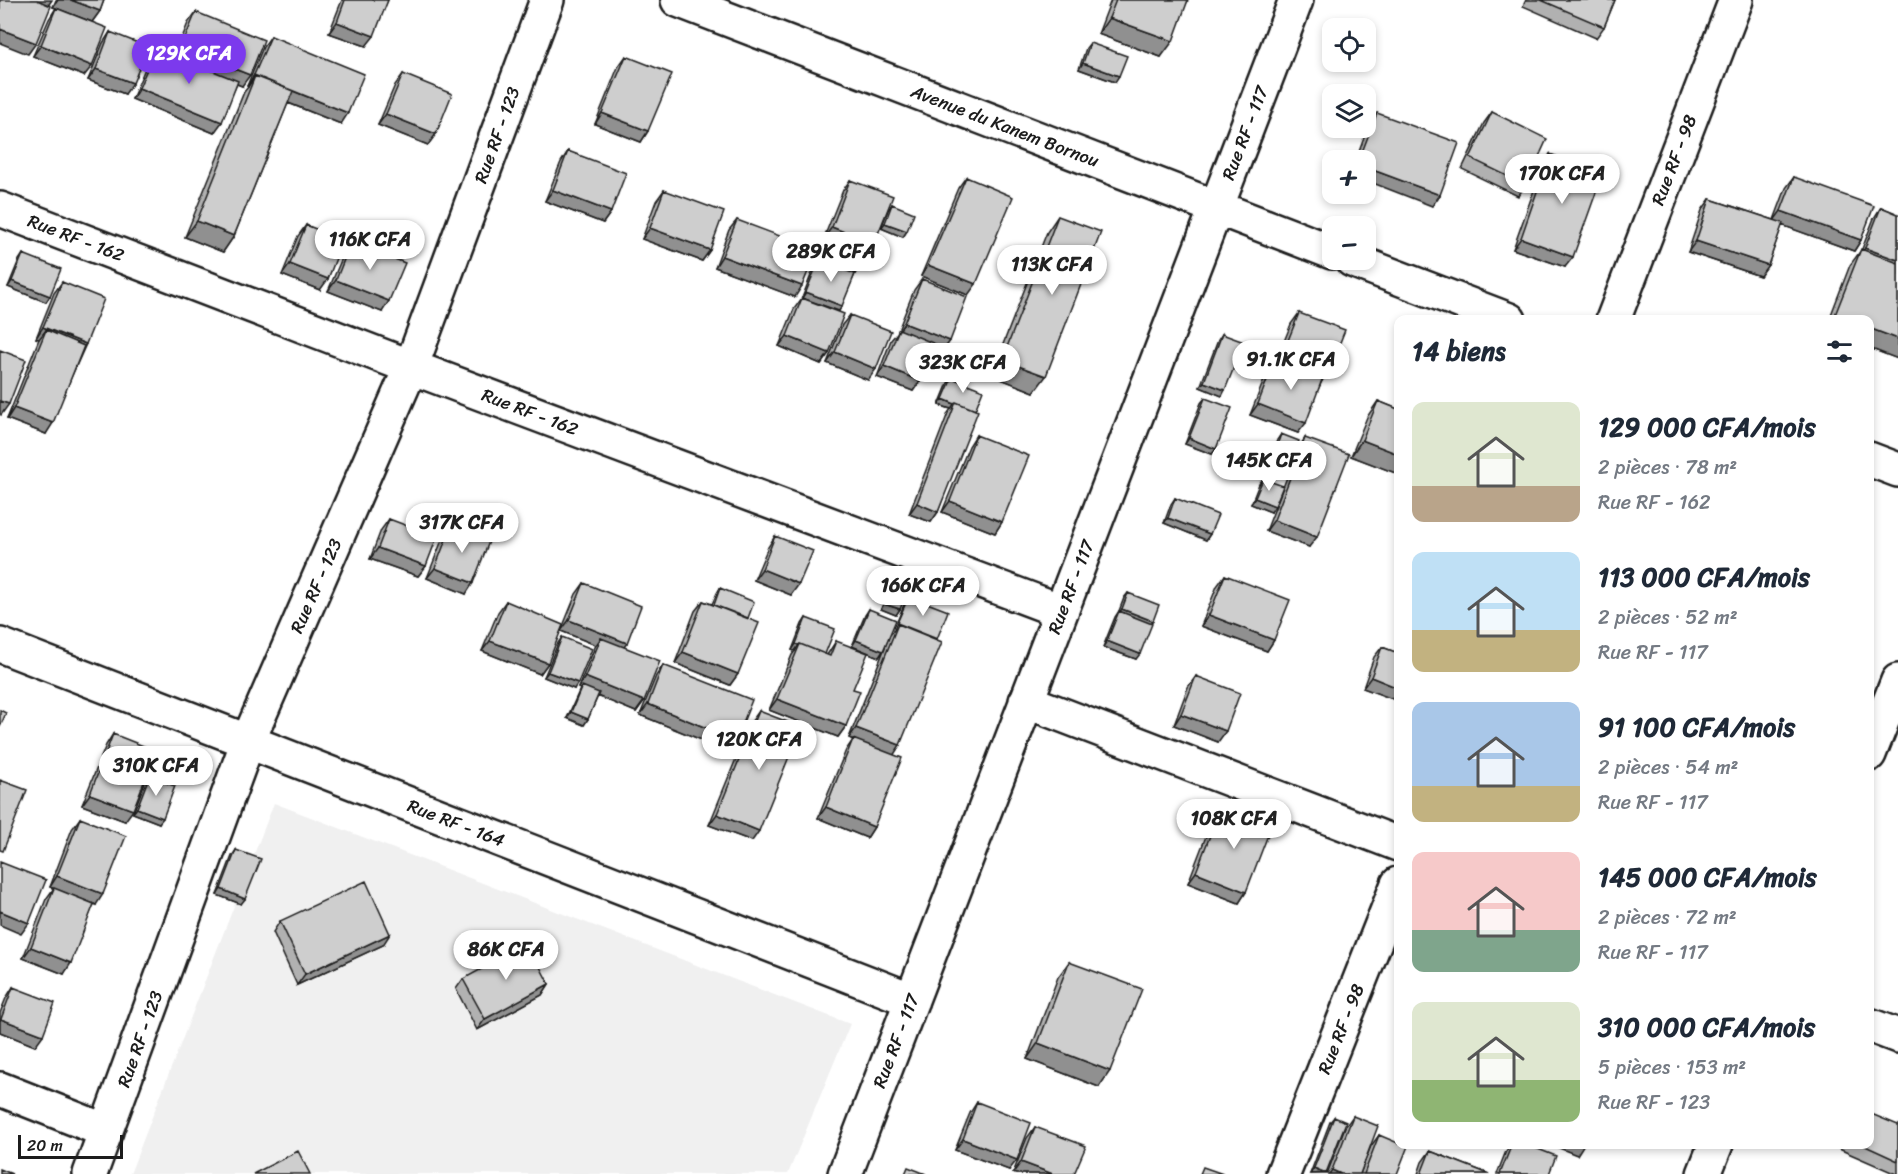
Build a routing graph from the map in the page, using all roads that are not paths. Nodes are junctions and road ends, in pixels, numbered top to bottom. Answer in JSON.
{"nodes":[{"id":1,"x":547,"y":0,"type":"edge"},
{"id":2,"x":678,"y":0,"type":"edge"},
{"id":3,"x":1296,"y":0,"type":"edge"},
{"id":4,"x":1736,"y":0,"type":"edge"},
{"id":5,"x":1216,"y":207,"type":"junction"},
{"id":6,"x":0,"y":209,"type":"edge"},
{"id":7,"x":1322,"y":248,"type":"edge"},
{"id":8,"x":1376,"y":269,"type":"edge"},
{"id":9,"x":1496,"y":315,"type":"edge"},
{"id":10,"x":1615,"y":315,"type":"edge"},
{"id":11,"x":411,"y":367,"type":"junction"},
{"id":12,"x":1874,"y":461,"type":"edge"},
{"id":13,"x":1898,"y":470,"type":"edge"},
{"id":14,"x":1061,"y":611,"type":"junction"},
{"id":15,"x":0,"y":645,"type":"edge"},
{"id":16,"x":1898,"y":681,"type":"edge"},
{"id":17,"x":1026,"y":701,"type":"junction"},
{"id":18,"x":248,"y":741,"type":"junction"},
{"id":19,"x":1874,"y":741,"type":"edge"},
{"id":20,"x":1394,"y":842,"type":"edge"},
{"id":21,"x":1394,"y":894,"type":"edge"},
{"id":22,"x":912,"y":1000,"type":"junction"},
{"id":23,"x":1874,"y":1027,"type":"edge"},
{"id":24,"x":1898,"y":1036,"type":"edge"},
{"id":25,"x":0,"y":1089,"type":"edge"},
{"id":26,"x":106,"y":1131,"type":"junction"},
{"id":27,"x":1714,"y":1149,"type":"edge"},
{"id":28,"x":90,"y":1174,"type":"edge"},
{"id":29,"x":845,"y":1174,"type":"edge"},
{"id":30,"x":1283,"y":1174,"type":"edge"},
{"id":31,"x":1704,"y":1174,"type":"edge"}],
"edges":[{"from":1,"to":11,"type":"street","name":"Rue RF - 123"},
{"from":2,"to":5,"type":"street","name":"Avenue du Kanem Bornou"},
{"from":3,"to":5,"type":"street","name":"Rue RF - 117"},
{"from":4,"to":10,"type":"street","name":"Rue RF - 98"},
{"from":5,"to":7,"type":"street","name":"Avenue du Kanem Bornou"},
{"from":5,"to":14,"type":"street","name":"Rue RF - 117"},
{"from":6,"to":11,"type":"street","name":"Rue RF - 162"},
{"from":8,"to":9,"type":"street"},
{"from":11,"to":14,"type":"street","name":"Rue RF - 162"},
{"from":11,"to":18,"type":"street","name":"Rue RF - 123"},
{"from":12,"to":13,"type":"street"},
{"from":14,"to":17,"type":"street","name":"Rue RF - 117"},
{"from":15,"to":18,"type":"street","name":"Rue RF - 164"},
{"from":16,"to":19,"type":"street"},
{"from":17,"to":20,"type":"street"},
{"from":17,"to":22,"type":"street","name":"Rue RF - 117"},
{"from":18,"to":22,"type":"street","name":"Rue RF - 164"},
{"from":18,"to":26,"type":"street","name":"Rue RF - 123"},
{"from":21,"to":30,"type":"street","name":"Rue RF - 98"},
{"from":22,"to":29,"type":"street","name":"Rue RF - 117"},
{"from":23,"to":24,"type":"street"},
{"from":25,"to":26,"type":"street"},
{"from":26,"to":28,"type":"street","name":"Rue RF - 123"},
{"from":27,"to":31,"type":"street"}]}
